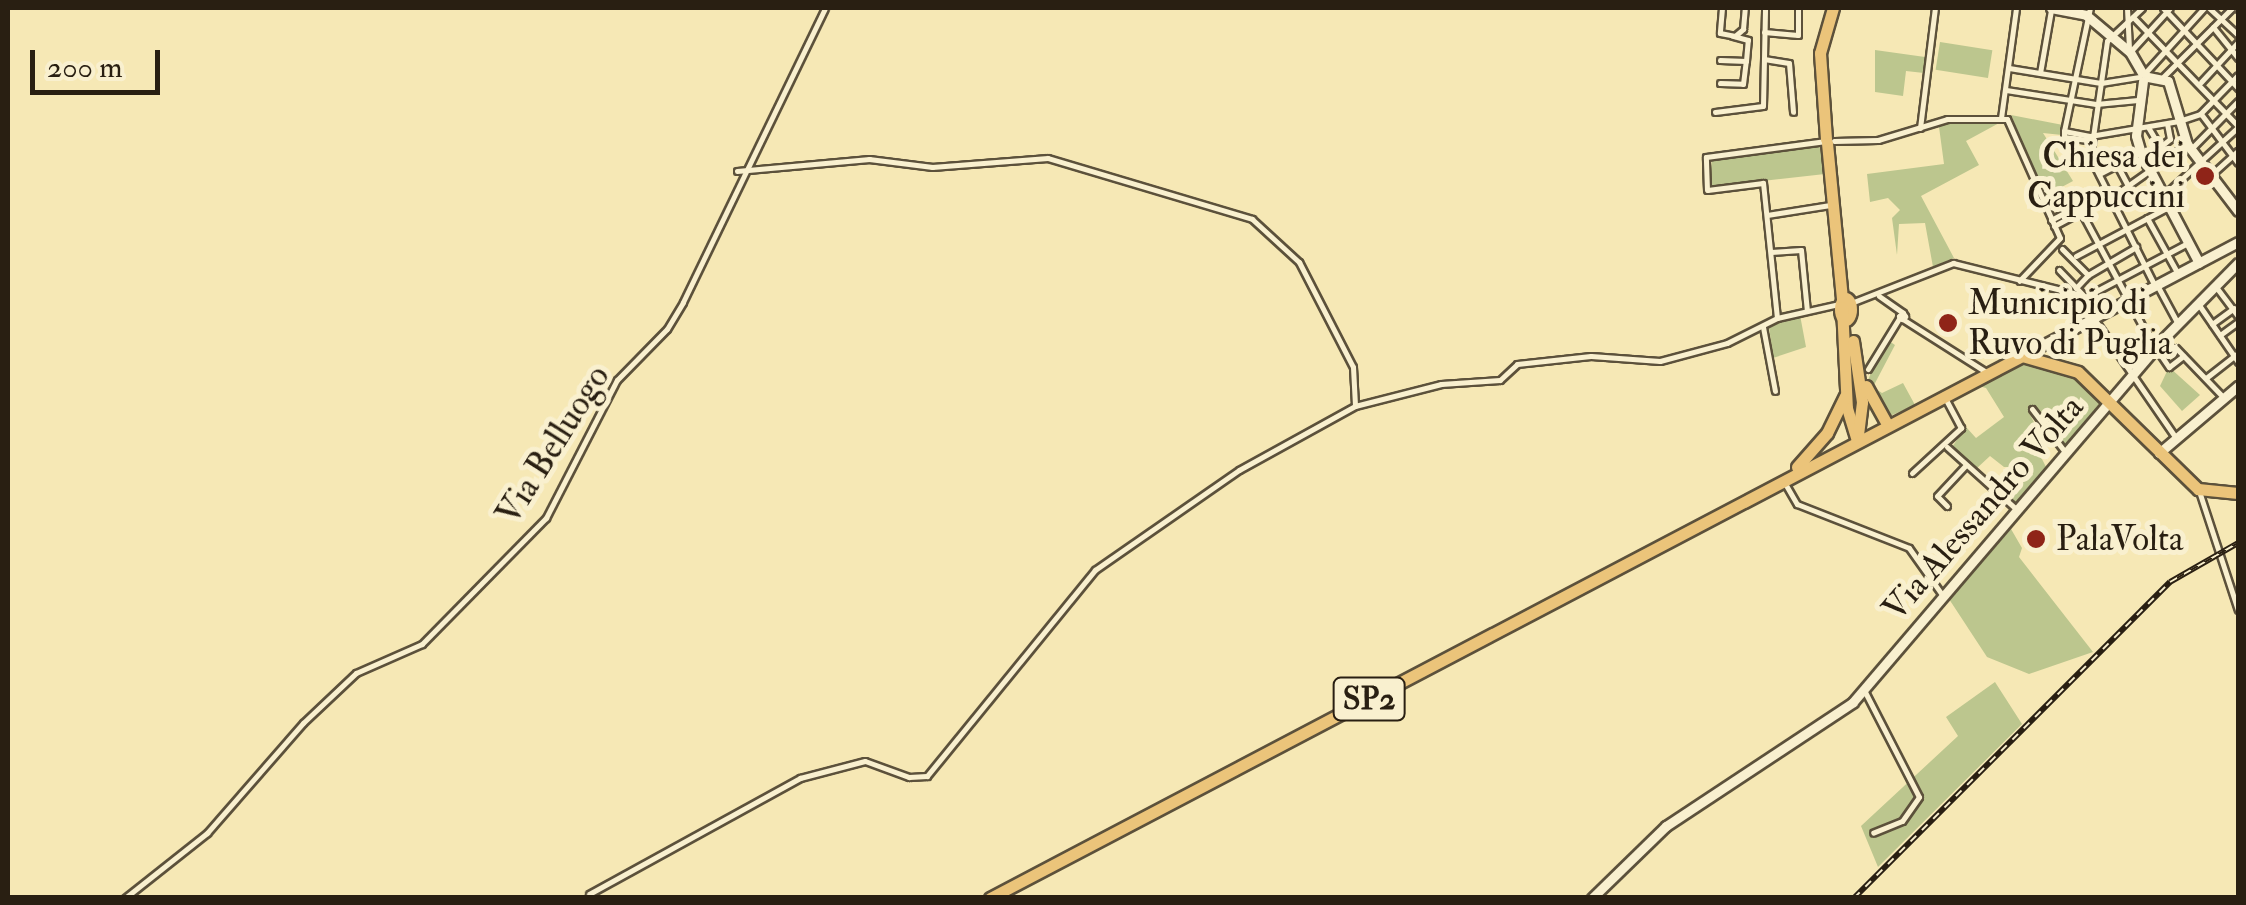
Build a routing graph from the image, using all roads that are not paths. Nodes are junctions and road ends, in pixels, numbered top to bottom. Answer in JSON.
{"nodes":[{"id":1,"x":825,"y":8,"type":"edge"},
{"id":2,"x":1722,"y":8,"type":"edge"},
{"id":3,"x":1745,"y":8,"type":"edge"},
{"id":4,"x":1765,"y":8,"type":"edge"},
{"id":5,"x":1798,"y":8,"type":"edge"},
{"id":6,"x":1835,"y":8,"type":"edge"},
{"id":7,"x":1935,"y":8,"type":"edge"},
{"id":8,"x":2016,"y":8,"type":"edge"},
{"id":9,"x":2052,"y":8,"type":"edge"},
{"id":10,"x":2127,"y":8,"type":"edge"},
{"id":11,"x":2142,"y":8,"type":"edge"},
{"id":12,"x":2206,"y":8,"type":"edge"},
{"id":13,"x":2236,"y":8,"type":"edge"},
{"id":14,"x":2166,"y":9,"type":"edge"},
{"id":15,"x":2088,"y":11,"type":"edge"},
{"id":16,"x":2133,"y":17,"type":"junction"},
{"id":17,"x":2221,"y":19,"type":"junction"},
{"id":18,"x":2128,"y":24,"type":"junction"},
{"id":19,"x":2213,"y":27,"type":"junction"},
{"id":20,"x":2185,"y":28,"type":"junction"},
{"id":21,"x":1743,"y":30,"type":"junction"},
{"id":22,"x":2148,"y":31,"type":"junction"},
{"id":23,"x":1733,"y":36,"type":"junction"},
{"id":24,"x":1764,"y":36,"type":"junction"},
{"id":25,"x":2238,"y":38,"type":"edge"},
{"id":26,"x":2115,"y":39,"type":"junction"},
{"id":27,"x":1748,"y":40,"type":"junction"},
{"id":28,"x":2199,"y":41,"type":"junction"},
{"id":29,"x":2165,"y":48,"type":"junction"},
{"id":30,"x":2232,"y":49,"type":"junction"},
{"id":31,"x":2130,"y":52,"type":"junction"},
{"id":32,"x":2238,"y":58,"type":"edge"},
{"id":33,"x":1720,"y":60,"type":"dead end"},
{"id":34,"x":1764,"y":60,"type":"junction"},
{"id":35,"x":2179,"y":61,"type":"junction"},
{"id":36,"x":1746,"y":62,"type":"junction"},
{"id":37,"x":2218,"y":64,"type":"junction"},
{"id":38,"x":2009,"y":68,"type":"junction"},
{"id":39,"x":2040,"y":73,"type":"junction"},
{"id":40,"x":2238,"y":75,"type":"edge"},
{"id":41,"x":2144,"y":76,"type":"junction"},
{"id":42,"x":2162,"y":78,"type":"junction"},
{"id":43,"x":2074,"y":79,"type":"junction"},
{"id":44,"x":2232,"y":81,"type":"junction"},
{"id":45,"x":2200,"y":82,"type":"junction"},
{"id":46,"x":2101,"y":83,"type":"junction"},
{"id":47,"x":1720,"y":84,"type":"dead end"},
{"id":48,"x":2238,"y":88,"type":"edge"},
{"id":49,"x":2006,"y":90,"type":"junction"},
{"id":50,"x":2215,"y":99,"type":"junction"},
{"id":51,"x":2138,"y":100,"type":"junction"},
{"id":52,"x":2070,"y":101,"type":"junction"},
{"id":53,"x":2238,"y":101,"type":"edge"},
{"id":54,"x":2096,"y":104,"type":"junction"},
{"id":55,"x":1715,"y":112,"type":"dead end"},
{"id":56,"x":1793,"y":112,"type":"dead end"},
{"id":57,"x":2228,"y":112,"type":"junction"},
{"id":58,"x":2200,"y":114,"type":"junction"},
{"id":59,"x":2001,"y":119,"type":"junction"},
{"id":60,"x":2179,"y":122,"type":"junction"},
{"id":61,"x":2167,"y":124,"type":"junction"},
{"id":62,"x":2238,"y":126,"type":"edge"},
{"id":63,"x":2148,"y":127,"type":"junction"},
{"id":64,"x":1923,"y":128,"type":"junction"},
{"id":65,"x":2137,"y":129,"type":"junction"},
{"id":66,"x":2212,"y":129,"type":"junction"},
{"id":67,"x":2092,"y":137,"type":"junction"},
{"id":68,"x":1830,"y":141,"type":"junction"},
{"id":69,"x":2222,"y":142,"type":"junction"},
{"id":70,"x":2189,"y":147,"type":"junction"},
{"id":71,"x":2141,"y":152,"type":"junction"},
{"id":72,"x":2236,"y":153,"type":"edge"},
{"id":73,"x":2200,"y":162,"type":"junction"},
{"id":74,"x":2238,"y":163,"type":"edge"},
{"id":75,"x":2117,"y":165,"type":"junction"},
{"id":76,"x":749,"y":168,"type":"junction"},
{"id":77,"x":737,"y":171,"type":"dead end"},
{"id":78,"x":2098,"y":174,"type":"junction"},
{"id":79,"x":2152,"y":175,"type":"junction"},
{"id":80,"x":2211,"y":175,"type":"junction"},
{"id":81,"x":2128,"y":188,"type":"junction"},
{"id":82,"x":2107,"y":196,"type":"junction"},
{"id":83,"x":2163,"y":196,"type":"junction"},
{"id":84,"x":1833,"y":205,"type":"junction"},
{"id":85,"x":2236,"y":205,"type":"edge"},
{"id":86,"x":2168,"y":207,"type":"junction"},
{"id":87,"x":2079,"y":209,"type":"junction"},
{"id":88,"x":1766,"y":215,"type":"junction"},
{"id":89,"x":2147,"y":218,"type":"junction"},
{"id":90,"x":2052,"y":223,"type":"junction"},
{"id":91,"x":2126,"y":230,"type":"junction"},
{"id":92,"x":2238,"y":242,"type":"edge"},
{"id":93,"x":2188,"y":243,"type":"junction"},
{"id":94,"x":2099,"y":244,"type":"junction"},
{"id":95,"x":2136,"y":247,"type":"junction"},
{"id":96,"x":2062,"y":249,"type":"dead end"},
{"id":97,"x":2220,"y":251,"type":"junction"},
{"id":98,"x":1770,"y":252,"type":"junction"},
{"id":99,"x":2168,"y":254,"type":"junction"},
{"id":100,"x":2076,"y":256,"type":"dead end"},
{"id":101,"x":2109,"y":262,"type":"junction"},
{"id":102,"x":2198,"y":264,"type":"junction"},
{"id":103,"x":2145,"y":266,"type":"junction"},
{"id":104,"x":2237,"y":266,"type":"edge"},
{"id":105,"x":2059,"y":270,"type":"dead end"},
{"id":106,"x":2178,"y":274,"type":"junction"},
{"id":107,"x":2088,"y":275,"type":"junction"},
{"id":108,"x":2118,"y":280,"type":"junction"},
{"id":109,"x":2018,"y":282,"type":"junction"},
{"id":110,"x":2156,"y":285,"type":"junction"},
{"id":111,"x":2215,"y":286,"type":"junction"},
{"id":112,"x":2076,"y":288,"type":"junction"},
{"id":113,"x":1896,"y":290,"type":"junction"},
{"id":114,"x":2238,"y":291,"type":"edge"},
{"id":115,"x":1879,"y":296,"type":"junction"},
{"id":116,"x":2085,"y":297,"type":"junction"},
{"id":117,"x":2128,"y":300,"type":"junction"},
{"id":118,"x":2229,"y":300,"type":"junction"},
{"id":119,"x":2198,"y":302,"type":"junction"},
{"id":120,"x":1845,"y":303,"type":"junction"},
{"id":121,"x":1894,"y":304,"type":"junction"},
{"id":122,"x":2234,"y":308,"type":"junction"},
{"id":123,"x":1807,"y":311,"type":"junction"},
{"id":124,"x":1901,"y":316,"type":"junction"},
{"id":125,"x":2095,"y":316,"type":"junction"},
{"id":126,"x":1777,"y":318,"type":"junction"},
{"id":127,"x":2238,"y":319,"type":"edge"},
{"id":128,"x":2178,"y":324,"type":"junction"},
{"id":129,"x":2212,"y":324,"type":"junction"},
{"id":130,"x":1763,"y":328,"type":"junction"},
{"id":131,"x":2220,"y":335,"type":"junction"},
{"id":132,"x":2046,"y":342,"type":"junction"},
{"id":133,"x":2156,"y":348,"type":"junction"},
{"id":134,"x":2176,"y":348,"type":"dead end"},
{"id":135,"x":2022,"y":356,"type":"junction"},
{"id":136,"x":2183,"y":356,"type":"junction"},
{"id":137,"x":2237,"y":357,"type":"edge"},
{"id":138,"x":2050,"y":359,"type":"junction"},
{"id":139,"x":1862,"y":366,"type":"junction"},
{"id":140,"x":1986,"y":372,"type":"junction"},
{"id":141,"x":2136,"y":372,"type":"junction"},
{"id":142,"x":2206,"y":378,"type":"junction"},
{"id":143,"x":2238,"y":386,"type":"edge"},
{"id":144,"x":1775,"y":391,"type":"dead end"},
{"id":145,"x":1846,"y":392,"type":"junction"},
{"id":146,"x":1943,"y":395,"type":"junction"},
{"id":147,"x":2224,"y":398,"type":"junction"},
{"id":148,"x":2110,"y":402,"type":"junction"},
{"id":149,"x":1355,"y":406,"type":"junction"},
{"id":150,"x":2032,"y":409,"type":"dead end"},
{"id":151,"x":1887,"y":424,"type":"junction"},
{"id":152,"x":2176,"y":438,"type":"junction"},
{"id":153,"x":1858,"y":441,"type":"junction"},
{"id":154,"x":1947,"y":447,"type":"junction"},
{"id":155,"x":2159,"y":453,"type":"junction"},
{"id":156,"x":2067,"y":454,"type":"junction"},
{"id":157,"x":1966,"y":464,"type":"junction"},
{"id":158,"x":1912,"y":473,"type":"dead end"},
{"id":159,"x":1779,"y":482,"type":"junction"},
{"id":160,"x":2198,"y":489,"type":"junction"},
{"id":161,"x":2238,"y":494,"type":"edge"},
{"id":162,"x":1946,"y":506,"type":"dead end"},
{"id":163,"x":2018,"y":511,"type":"junction"},
{"id":164,"x":1943,"y":596,"type":"junction"},
{"id":165,"x":2238,"y":610,"type":"edge"},
{"id":166,"x":1864,"y":690,"type":"junction"},
{"id":167,"x":1873,"y":834,"type":"dead end"},
{"id":168,"x":589,"y":894,"type":"dead end"},
{"id":169,"x":125,"y":898,"type":"edge"},
{"id":170,"x":990,"y":898,"type":"edge"},
{"id":171,"x":1592,"y":898,"type":"edge"}],
"edges":[{"from":1,"to":76,"type":"street","name":"Via Belluogo"},
{"from":2,"to":23,"type":"street"},
{"from":3,"to":21,"type":"street"},
{"from":4,"to":24,"type":"street"},
{"from":5,"to":24,"type":"street"},
{"from":6,"to":68,"type":"main road"},
{"from":7,"to":64,"type":"street"},
{"from":8,"to":38,"type":"street"},
{"from":9,"to":15,"type":"street"},
{"from":9,"to":39,"type":"street"},
{"from":10,"to":18,"type":"street"},
{"from":11,"to":16,"type":"street"},
{"from":12,"to":17,"type":"street"},
{"from":12,"to":20,"type":"street"},
{"from":13,"to":17,"type":"street"},
{"from":14,"to":20,"type":"street"},
{"from":14,"to":22,"type":"street"},
{"from":15,"to":26,"type":"street"},
{"from":15,"to":43,"type":"street"},
{"from":16,"to":18,"type":"street"},
{"from":16,"to":22,"type":"street"},
{"from":17,"to":19,"type":"street"},
{"from":17,"to":25,"type":"street"},
{"from":18,"to":26,"type":"street"},
{"from":18,"to":31,"type":"street"},
{"from":19,"to":28,"type":"street"},
{"from":19,"to":30,"type":"street"},
{"from":20,"to":28,"type":"street"},
{"from":20,"to":29,"type":"street"},
{"from":21,"to":23,"type":"street"},
{"from":21,"to":27,"type":"street"},
{"from":22,"to":29,"type":"street"},
{"from":22,"to":31,"type":"street"},
{"from":23,"to":27,"type":"street"},
{"from":24,"to":27,"type":"street"},
{"from":24,"to":34,"type":"street"},
{"from":25,"to":30,"type":"street"},
{"from":26,"to":31,"type":"street"},
{"from":26,"to":46,"type":"street"},
{"from":27,"to":36,"type":"street"},
{"from":28,"to":35,"type":"street"},
{"from":28,"to":37,"type":"street"},
{"from":29,"to":35,"type":"street"},
{"from":29,"to":41,"type":"street"},
{"from":30,"to":32,"type":"street"},
{"from":30,"to":37,"type":"street"},
{"from":31,"to":41,"type":"street"},
{"from":33,"to":36,"type":"street"},
{"from":34,"to":55,"type":"street"},
{"from":34,"to":56,"type":"street"},
{"from":35,"to":42,"type":"street"},
{"from":35,"to":45,"type":"street"},
{"from":36,"to":47,"type":"street"},
{"from":37,"to":44,"type":"street"},
{"from":37,"to":45,"type":"street"},
{"from":38,"to":39,"type":"street"},
{"from":38,"to":49,"type":"street"},
{"from":39,"to":43,"type":"street"},
{"from":40,"to":44,"type":"street"},
{"from":41,"to":42,"type":"street"},
{"from":41,"to":46,"type":"street"},
{"from":41,"to":51,"type":"street"},
{"from":42,"to":60,"type":"street"},
{"from":43,"to":46,"type":"street"},
{"from":43,"to":52,"type":"street"},
{"from":44,"to":48,"type":"street"},
{"from":44,"to":50,"type":"street"},
{"from":45,"to":50,"type":"street"},
{"from":46,"to":54,"type":"street"},
{"from":49,"to":52,"type":"street"},
{"from":49,"to":59,"type":"street"},
{"from":50,"to":57,"type":"street"},
{"from":50,"to":58,"type":"street"},
{"from":51,"to":54,"type":"street"},
{"from":51,"to":65,"type":"street"},
{"from":52,"to":54,"type":"street"},
{"from":52,"to":67,"type":"street"},
{"from":53,"to":57,"type":"street"},
{"from":54,"to":67,"type":"street"},
{"from":57,"to":62,"type":"street"},
{"from":57,"to":66,"type":"street"},
{"from":58,"to":60,"type":"street"},
{"from":58,"to":66,"type":"street"},
{"from":59,"to":64,"type":"street"},
{"from":59,"to":90,"type":"street"},
{"from":60,"to":61,"type":"street"},
{"from":60,"to":70,"type":"street"},
{"from":61,"to":63,"type":"street"},
{"from":61,"to":63,"type":"street"},
{"from":62,"to":69,"type":"street"},
{"from":63,"to":65,"type":"street"},
{"from":64,"to":68,"type":"street"},
{"from":65,"to":67,"type":"street"},
{"from":65,"to":71,"type":"street"},
{"from":66,"to":69,"type":"street"},
{"from":66,"to":70,"type":"street"},
{"from":67,"to":78,"type":"street"},
{"from":68,"to":84,"type":"main road"},
{"from":68,"to":88,"type":"street"},
{"from":68,"to":120,"type":"main road"},
{"from":69,"to":72,"type":"street"},
{"from":69,"to":73,"type":"street"},
{"from":70,"to":73,"type":"street"},
{"from":70,"to":79,"type":"street"},
{"from":71,"to":75,"type":"street"},
{"from":71,"to":79,"type":"street"},
{"from":72,"to":74,"type":"street"},
{"from":72,"to":80,"type":"street"},
{"from":73,"to":80,"type":"street"},
{"from":73,"to":83,"type":"street"},
{"from":75,"to":78,"type":"street"},
{"from":75,"to":81,"type":"street"},
{"from":76,"to":77,"type":"street"},
{"from":76,"to":149,"type":"street"},
{"from":76,"to":169,"type":"street","name":"Via Belluogo"},
{"from":78,"to":82,"type":"street"},
{"from":79,"to":81,"type":"street"},
{"from":79,"to":83,"type":"street"},
{"from":80,"to":85,"type":"street"},
{"from":81,"to":82,"type":"street"},
{"from":82,"to":87,"type":"street"},
{"from":82,"to":91,"type":"street"},
{"from":83,"to":86,"type":"street"},
{"from":84,"to":88,"type":"street"},
{"from":84,"to":120,"type":"main road"},
{"from":86,"to":89,"type":"street"},
{"from":86,"to":93,"type":"street"},
{"from":87,"to":90,"type":"street"},
{"from":87,"to":94,"type":"street"},
{"from":88,"to":98,"type":"street"},
{"from":89,"to":91,"type":"street"},
{"from":89,"to":99,"type":"street"},
{"from":90,"to":109,"type":"street"},
{"from":91,"to":94,"type":"street"},
{"from":91,"to":95,"type":"street"},
{"from":92,"to":97,"type":"street"},
{"from":93,"to":99,"type":"street"},
{"from":93,"to":102,"type":"street"},
{"from":94,"to":100,"type":"street"},
{"from":94,"to":101,"type":"street"},
{"from":95,"to":101,"type":"street"},
{"from":95,"to":103,"type":"street"},
{"from":96,"to":107,"type":"street"},
{"from":97,"to":102,"type":"street"},
{"from":97,"to":104,"type":"street"},
{"from":98,"to":123,"type":"street"},
{"from":98,"to":126,"type":"street"},
{"from":99,"to":103,"type":"street"},
{"from":99,"to":106,"type":"street"},
{"from":101,"to":107,"type":"street"},
{"from":101,"to":108,"type":"street"},
{"from":102,"to":106,"type":"street"},
{"from":103,"to":108,"type":"street"},
{"from":103,"to":110,"type":"street"},
{"from":104,"to":111,"type":"street","name":"Via Alessandro Volta"},
{"from":105,"to":112,"type":"street"},
{"from":106,"to":110,"type":"street"},
{"from":107,"to":112,"type":"street"},
{"from":108,"to":116,"type":"street"},
{"from":108,"to":117,"type":"street"},
{"from":109,"to":113,"type":"street"},
{"from":109,"to":116,"type":"street"},
{"from":110,"to":117,"type":"street"},
{"from":110,"to":128,"type":"street"},
{"from":111,"to":118,"type":"street"},
{"from":111,"to":119,"type":"street","name":"Via Alessandro Volta"},
{"from":112,"to":116,"type":"street"},
{"from":113,"to":115,"type":"street"},
{"from":113,"to":121,"type":"street"},
{"from":114,"to":118,"type":"street"},
{"from":115,"to":120,"type":"street"},
{"from":115,"to":121,"type":"street"},
{"from":116,"to":125,"type":"street"},
{"from":117,"to":125,"type":"street"},
{"from":117,"to":133,"type":"street"},
{"from":118,"to":122,"type":"street"},
{"from":119,"to":128,"type":"street","name":"Via Alessandro Volta"},
{"from":119,"to":129,"type":"street"},
{"from":120,"to":123,"type":"street"},
{"from":120,"to":139,"type":"main road"},
{"from":120,"to":145,"type":"main road"},
{"from":121,"to":124,"type":"street"},
{"from":122,"to":127,"type":"street"},
{"from":122,"to":129,"type":"street"},
{"from":123,"to":126,"type":"street"},
{"from":124,"to":139,"type":"street"},
{"from":124,"to":140,"type":"street"},
{"from":125,"to":132,"type":"street"},
{"from":125,"to":141,"type":"street"},
{"from":126,"to":130,"type":"street"},
{"from":127,"to":131,"type":"street"},
{"from":128,"to":133,"type":"street","name":"Via Alessandro Volta"},
{"from":129,"to":131,"type":"street"},
{"from":130,"to":144,"type":"street"},
{"from":130,"to":149,"type":"street"},
{"from":131,"to":137,"type":"street"},
{"from":132,"to":135,"type":"street"},
{"from":132,"to":138,"type":"street"},
{"from":133,"to":136,"type":"street"},
{"from":133,"to":141,"type":"street","name":"Via Alessandro Volta"},
{"from":134,"to":136,"type":"street"},
{"from":135,"to":138,"type":"main road"},
{"from":135,"to":140,"type":"main road"},
{"from":136,"to":142,"type":"street"},
{"from":137,"to":142,"type":"street"},
{"from":138,"to":148,"type":"main road"},
{"from":139,"to":151,"type":"main road"},
{"from":139,"to":153,"type":"main road"},
{"from":140,"to":146,"type":"main road"},
{"from":141,"to":148,"type":"street","name":"Via Alessandro Volta"},
{"from":141,"to":152,"type":"street"},
{"from":142,"to":147,"type":"street"},
{"from":143,"to":147,"type":"street"},
{"from":145,"to":153,"type":"main road"},
{"from":145,"to":159,"type":"main road"},
{"from":146,"to":151,"type":"main road"},
{"from":146,"to":154,"type":"street"},
{"from":147,"to":152,"type":"street"},
{"from":148,"to":155,"type":"main road"},
{"from":148,"to":156,"type":"street","name":"Via Alessandro Volta"},
{"from":149,"to":168,"type":"street"},
{"from":150,"to":156,"type":"street"},
{"from":151,"to":153,"type":"main road"},
{"from":152,"to":155,"type":"street"},
{"from":153,"to":159,"type":"main road","number":"SP2"},
{"from":154,"to":157,"type":"street"},
{"from":154,"to":158,"type":"street"},
{"from":155,"to":160,"type":"main road"},
{"from":156,"to":163,"type":"street","name":"Via Alessandro Volta"},
{"from":157,"to":162,"type":"street"},
{"from":157,"to":163,"type":"street"},
{"from":159,"to":164,"type":"street"},
{"from":159,"to":170,"type":"main road","number":"SP2"},
{"from":160,"to":161,"type":"main road"},
{"from":160,"to":165,"type":"street"},
{"from":163,"to":164,"type":"street","name":"Via Alessandro Volta"},
{"from":164,"to":166,"type":"street","name":"Via Alessandro Volta"},
{"from":166,"to":167,"type":"street"},
{"from":166,"to":171,"type":"street","name":"Via Alessandro Volta"}]}
